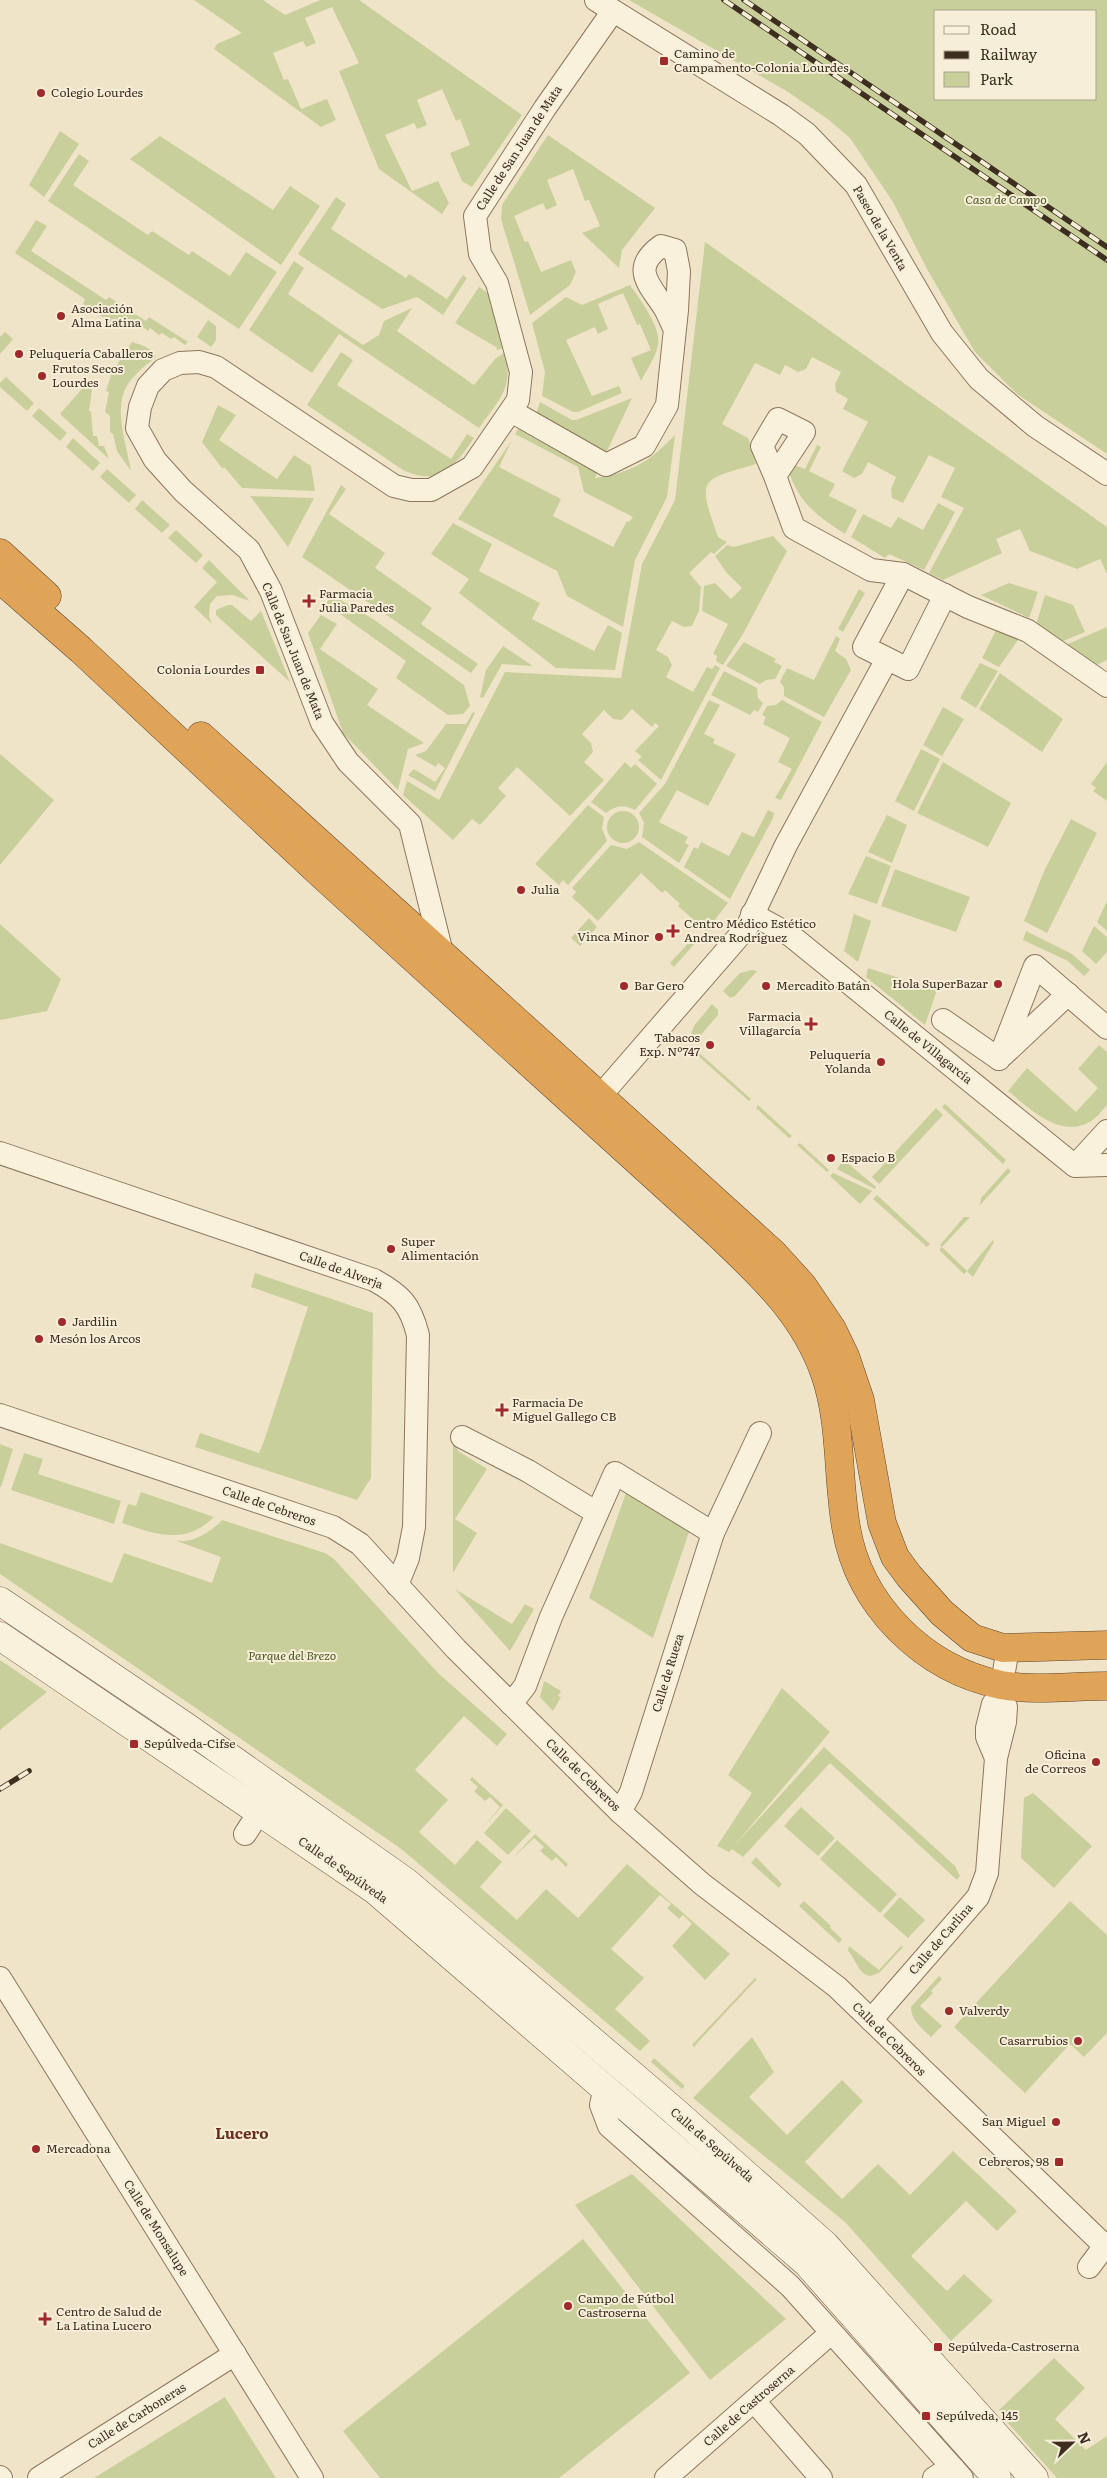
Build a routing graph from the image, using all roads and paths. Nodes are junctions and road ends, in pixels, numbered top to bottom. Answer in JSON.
{"nodes":[{"id":1,"x":604,"y":6,"type":"edge"},
{"id":2,"x":674,"y":328,"type":"dead end"},
{"id":3,"x":511,"y":411,"type":"junction"},
{"id":4,"x":1107,"y":474,"type":"edge"},
{"id":5,"x":775,"y":476,"type":"dead end"},
{"id":6,"x":0,"y":553,"type":"edge"},
{"id":7,"x":903,"y":574,"type":"junction"},
{"id":8,"x":0,"y":579,"type":"edge"},
{"id":9,"x":945,"y":595,"type":"junction"},
{"id":10,"x":887,"y":659,"type":"junction"},
{"id":11,"x":1107,"y":686,"type":"edge"},
{"id":12,"x":752,"y":914,"type":"junction"},
{"id":13,"x":442,"y":953,"type":"junction"},
{"id":14,"x":1068,"y":994,"type":"junction"},
{"id":15,"x":943,"y":1020,"type":"dead end"},
{"id":16,"x":1107,"y":1028,"type":"edge"},
{"id":17,"x":998,"y":1059,"type":"junction"},
{"id":18,"x":592,"y":1105,"type":"junction"},
{"id":19,"x":1107,"y":1131,"type":"edge"},
{"id":20,"x":0,"y":1153,"type":"edge"},
{"id":21,"x":1107,"y":1165,"type":"edge"},
{"id":22,"x":1075,"y":1166,"type":"junction"},
{"id":23,"x":0,"y":1415,"type":"edge"},
{"id":24,"x":760,"y":1433,"type":"dead end"},
{"id":25,"x":462,"y":1437,"type":"dead end"},
{"id":26,"x":597,"y":1513,"type":"junction"},
{"id":27,"x":713,"y":1533,"type":"junction"},
{"id":28,"x":398,"y":1585,"type":"junction"},
{"id":29,"x":0,"y":1601,"type":"edge"},
{"id":30,"x":0,"y":1636,"type":"edge"},
{"id":31,"x":1107,"y":1645,"type":"edge"},
{"id":32,"x":1008,"y":1648,"type":"junction"},
{"id":33,"x":1107,"y":1686,"type":"edge"},
{"id":34,"x":1001,"y":1690,"type":"junction"},
{"id":35,"x":511,"y":1704,"type":"junction"},
{"id":36,"x":620,"y":1812,"type":"junction"},
{"id":37,"x":252,"y":1823,"type":"junction"},
{"id":38,"x":356,"y":1847,"type":"junction"},
{"id":39,"x":0,"y":1978,"type":"edge"},
{"id":40,"x":871,"y":2020,"type":"junction"},
{"id":41,"x":605,"y":2087,"type":"junction"},
{"id":42,"x":1106,"y":2246,"type":"edge"},
{"id":43,"x":1089,"y":2267,"type":"dead end"},
{"id":44,"x":831,"y":2333,"type":"junction"},
{"id":45,"x":235,"y":2354,"type":"junction"},
{"id":46,"x":754,"y":2401,"type":"junction"},
{"id":47,"x":958,"y":2474,"type":"edge"},
{"id":48,"x":673,"y":2476,"type":"edge"},
{"id":49,"x":39,"y":2478,"type":"edge"},
{"id":50,"x":312,"y":2478,"type":"edge"},
{"id":51,"x":821,"y":2478,"type":"edge"},
{"id":52,"x":934,"y":2478,"type":"edge"},
{"id":53,"x":997,"y":2478,"type":"edge"},
{"id":54,"x":1034,"y":2478,"type":"edge"}],
"edges":[{"from":1,"to":3,"type":"street","name":"Calle de San Juan de Mata"},
{"from":1,"to":4,"type":"street","name":"Paseo de la Venta"},
{"from":2,"to":3,"type":"street"},
{"from":3,"to":13,"type":"street","name":"Calle de San Juan de Mata"},
{"from":5,"to":7,"type":"street"},
{"from":6,"to":13,"type":"highway"},
{"from":7,"to":9,"type":"street"},
{"from":7,"to":10,"type":"street"},
{"from":8,"to":18,"type":"highway"},
{"from":9,"to":10,"type":"street"},
{"from":9,"to":11,"type":"street"},
{"from":10,"to":12,"type":"street"},
{"from":12,"to":18,"type":"street"},
{"from":12,"to":22,"type":"street","name":"Calle de Villagarcía"},
{"from":13,"to":18,"type":"highway"},
{"from":14,"to":16,"type":"street"},
{"from":14,"to":17,"type":"street"},
{"from":14,"to":17,"type":"street"},
{"from":15,"to":17,"type":"street"},
{"from":18,"to":32,"type":"highway"},
{"from":18,"to":34,"type":"highway"},
{"from":19,"to":22,"type":"street"},
{"from":20,"to":28,"type":"street","name":"Calle de Alverja"},
{"from":21,"to":22,"type":"street"},
{"from":23,"to":28,"type":"street","name":"Calle de Cebreros"},
{"from":24,"to":27,"type":"street","name":"Calle de Rueza"},
{"from":25,"to":26,"type":"street"},
{"from":26,"to":27,"type":"street"},
{"from":26,"to":35,"type":"street"},
{"from":27,"to":36,"type":"street","name":"Calle de Rueza"},
{"from":28,"to":35,"type":"street","name":"Calle de Cebreros"},
{"from":29,"to":38,"type":"street","name":"Calle de Sepúlveda"},
{"from":30,"to":37,"type":"street","name":"Calle de Sepúlveda"},
{"from":31,"to":32,"type":"highway"},
{"from":32,"to":34,"type":"street","name":"Calle de Carlina"},
{"from":33,"to":34,"type":"highway"},
{"from":34,"to":40,"type":"street","name":"Calle de Carlina"},
{"from":35,"to":36,"type":"street","name":"Calle de Cebreros"},
{"from":36,"to":40,"type":"street","name":"Calle de Cebreros"},
{"from":37,"to":38,"type":"street","name":"Calle de Sepúlveda"},
{"from":37,"to":41,"type":"street","name":"Calle de Sepúlveda"},
{"from":38,"to":54,"type":"street","name":"Calle de Sepúlveda"},
{"from":39,"to":45,"type":"street","name":"Calle de Monsalupe"},
{"from":40,"to":42,"type":"street","name":"Calle de Cebreros"},
{"from":41,"to":44,"type":"street"},
{"from":41,"to":53,"type":"street","name":"Calle de Sepúlveda"},
{"from":42,"to":43,"type":"street","name":"Calle de Cebreros"},
{"from":44,"to":46,"type":"street","name":"Calle de Castroserna"},
{"from":44,"to":47,"type":"street"},
{"from":45,"to":49,"type":"street","name":"Calle de Carboneras"},
{"from":45,"to":50,"type":"street","name":"Calle de Monsalupe"},
{"from":46,"to":48,"type":"street","name":"Calle de Castroserna"},
{"from":46,"to":51,"type":"street"},
{"from":47,"to":52,"type":"street"}]}
